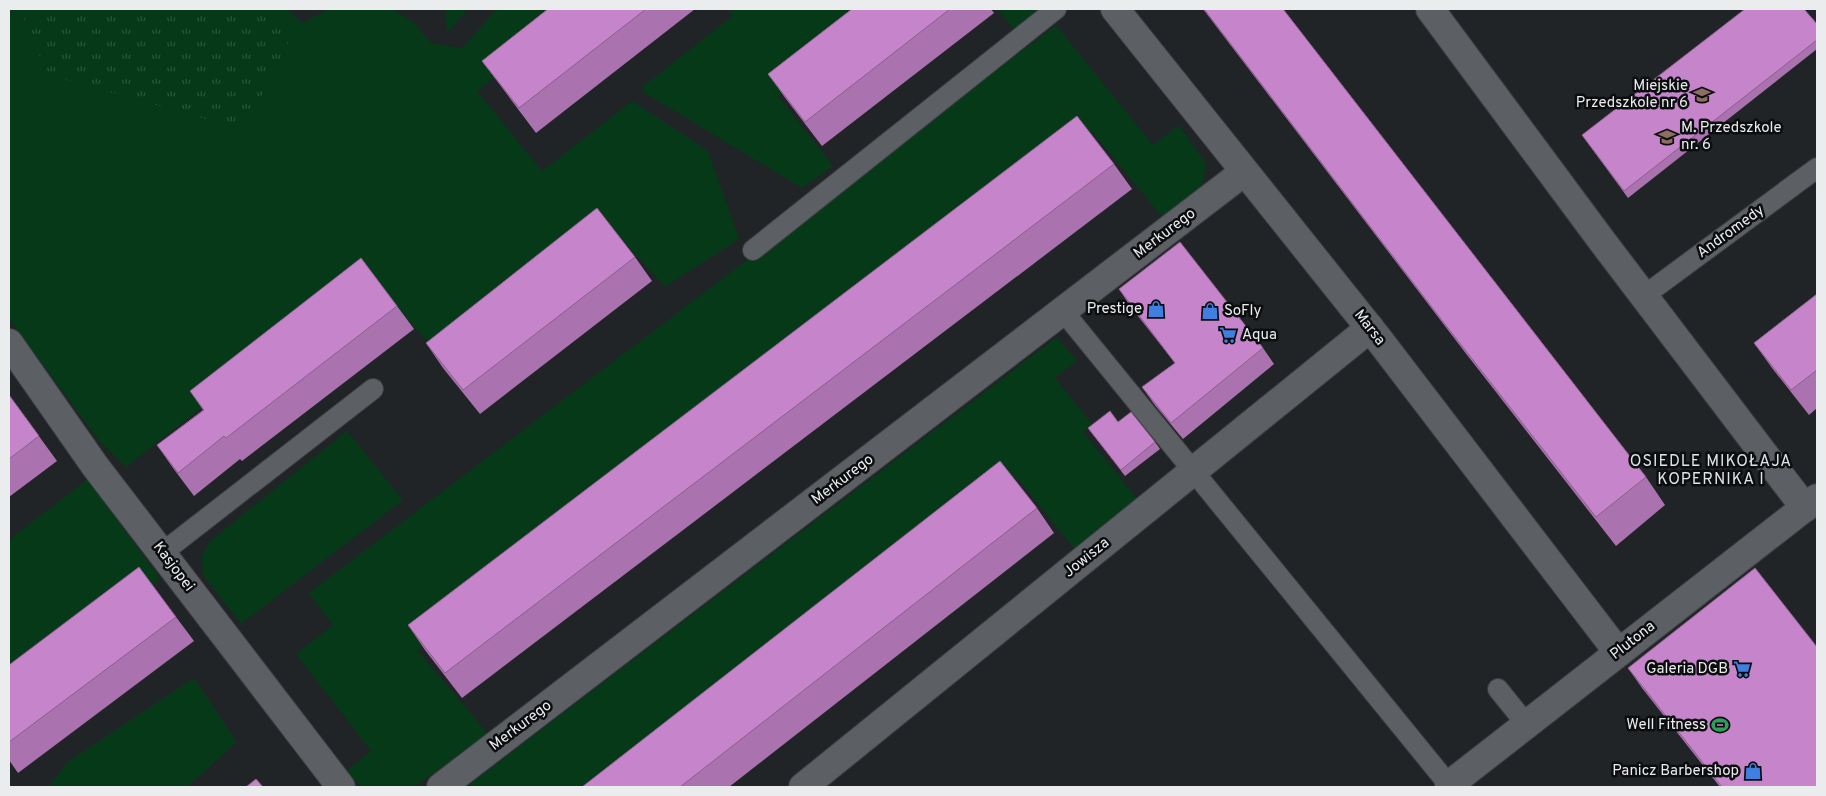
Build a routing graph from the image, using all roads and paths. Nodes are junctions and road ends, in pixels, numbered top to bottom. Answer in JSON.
{"nodes":[{"id":1,"x":1056,"y":9,"type":"edge"},
{"id":2,"x":1115,"y":9,"type":"edge"},
{"id":3,"x":1430,"y":9,"type":"edge"},
{"id":4,"x":1817,"y":168,"type":"edge"},
{"id":5,"x":1244,"y":172,"type":"junction"},
{"id":6,"x":753,"y":250,"type":"dead end"},
{"id":7,"x":1645,"y":295,"type":"junction"},
{"id":8,"x":1063,"y":311,"type":"junction"},
{"id":9,"x":1370,"y":328,"type":"junction"},
{"id":10,"x":9,"y":343,"type":"edge"},
{"id":11,"x":373,"y":389,"type":"dead end"},
{"id":12,"x":1194,"y":472,"type":"junction"},
{"id":13,"x":1811,"y":503,"type":"edge"},
{"id":14,"x":162,"y":553,"type":"junction"},
{"id":15,"x":1618,"y":652,"type":"junction"},
{"id":16,"x":1498,"y":689,"type":"dead end"},
{"id":17,"x":1526,"y":725,"type":"junction"},
{"id":18,"x":341,"y":787,"type":"edge"},
{"id":19,"x":441,"y":787,"type":"edge"},
{"id":20,"x":802,"y":787,"type":"edge"},
{"id":21,"x":1449,"y":787,"type":"edge"}],
"edges":[{"from":1,"to":6,"type":"lane"},
{"from":2,"to":5,"type":"street","name":"Marsa"},
{"from":3,"to":7,"type":"street"},
{"from":4,"to":7,"type":"lane","name":"Andromedy"},
{"from":5,"to":8,"type":"street","name":"Merkurego"},
{"from":5,"to":9,"type":"street","name":"Marsa"},
{"from":7,"to":13,"type":"street"},
{"from":8,"to":12,"type":"lane"},
{"from":8,"to":19,"type":"street","name":"Merkurego"},
{"from":9,"to":12,"type":"street","name":"Jowisza"},
{"from":9,"to":15,"type":"street","name":"Marsa"},
{"from":10,"to":14,"type":"street","name":"Kasjopei"},
{"from":11,"to":14,"type":"lane"},
{"from":12,"to":20,"type":"street","name":"Jowisza"},
{"from":12,"to":21,"type":"lane"},
{"from":13,"to":15,"type":"street","name":"Plutona"},
{"from":14,"to":18,"type":"street","name":"Kasjopei"},
{"from":15,"to":17,"type":"street","name":"Plutona"},
{"from":16,"to":17,"type":"lane"},
{"from":17,"to":21,"type":"street","name":"Plutona"}]}
